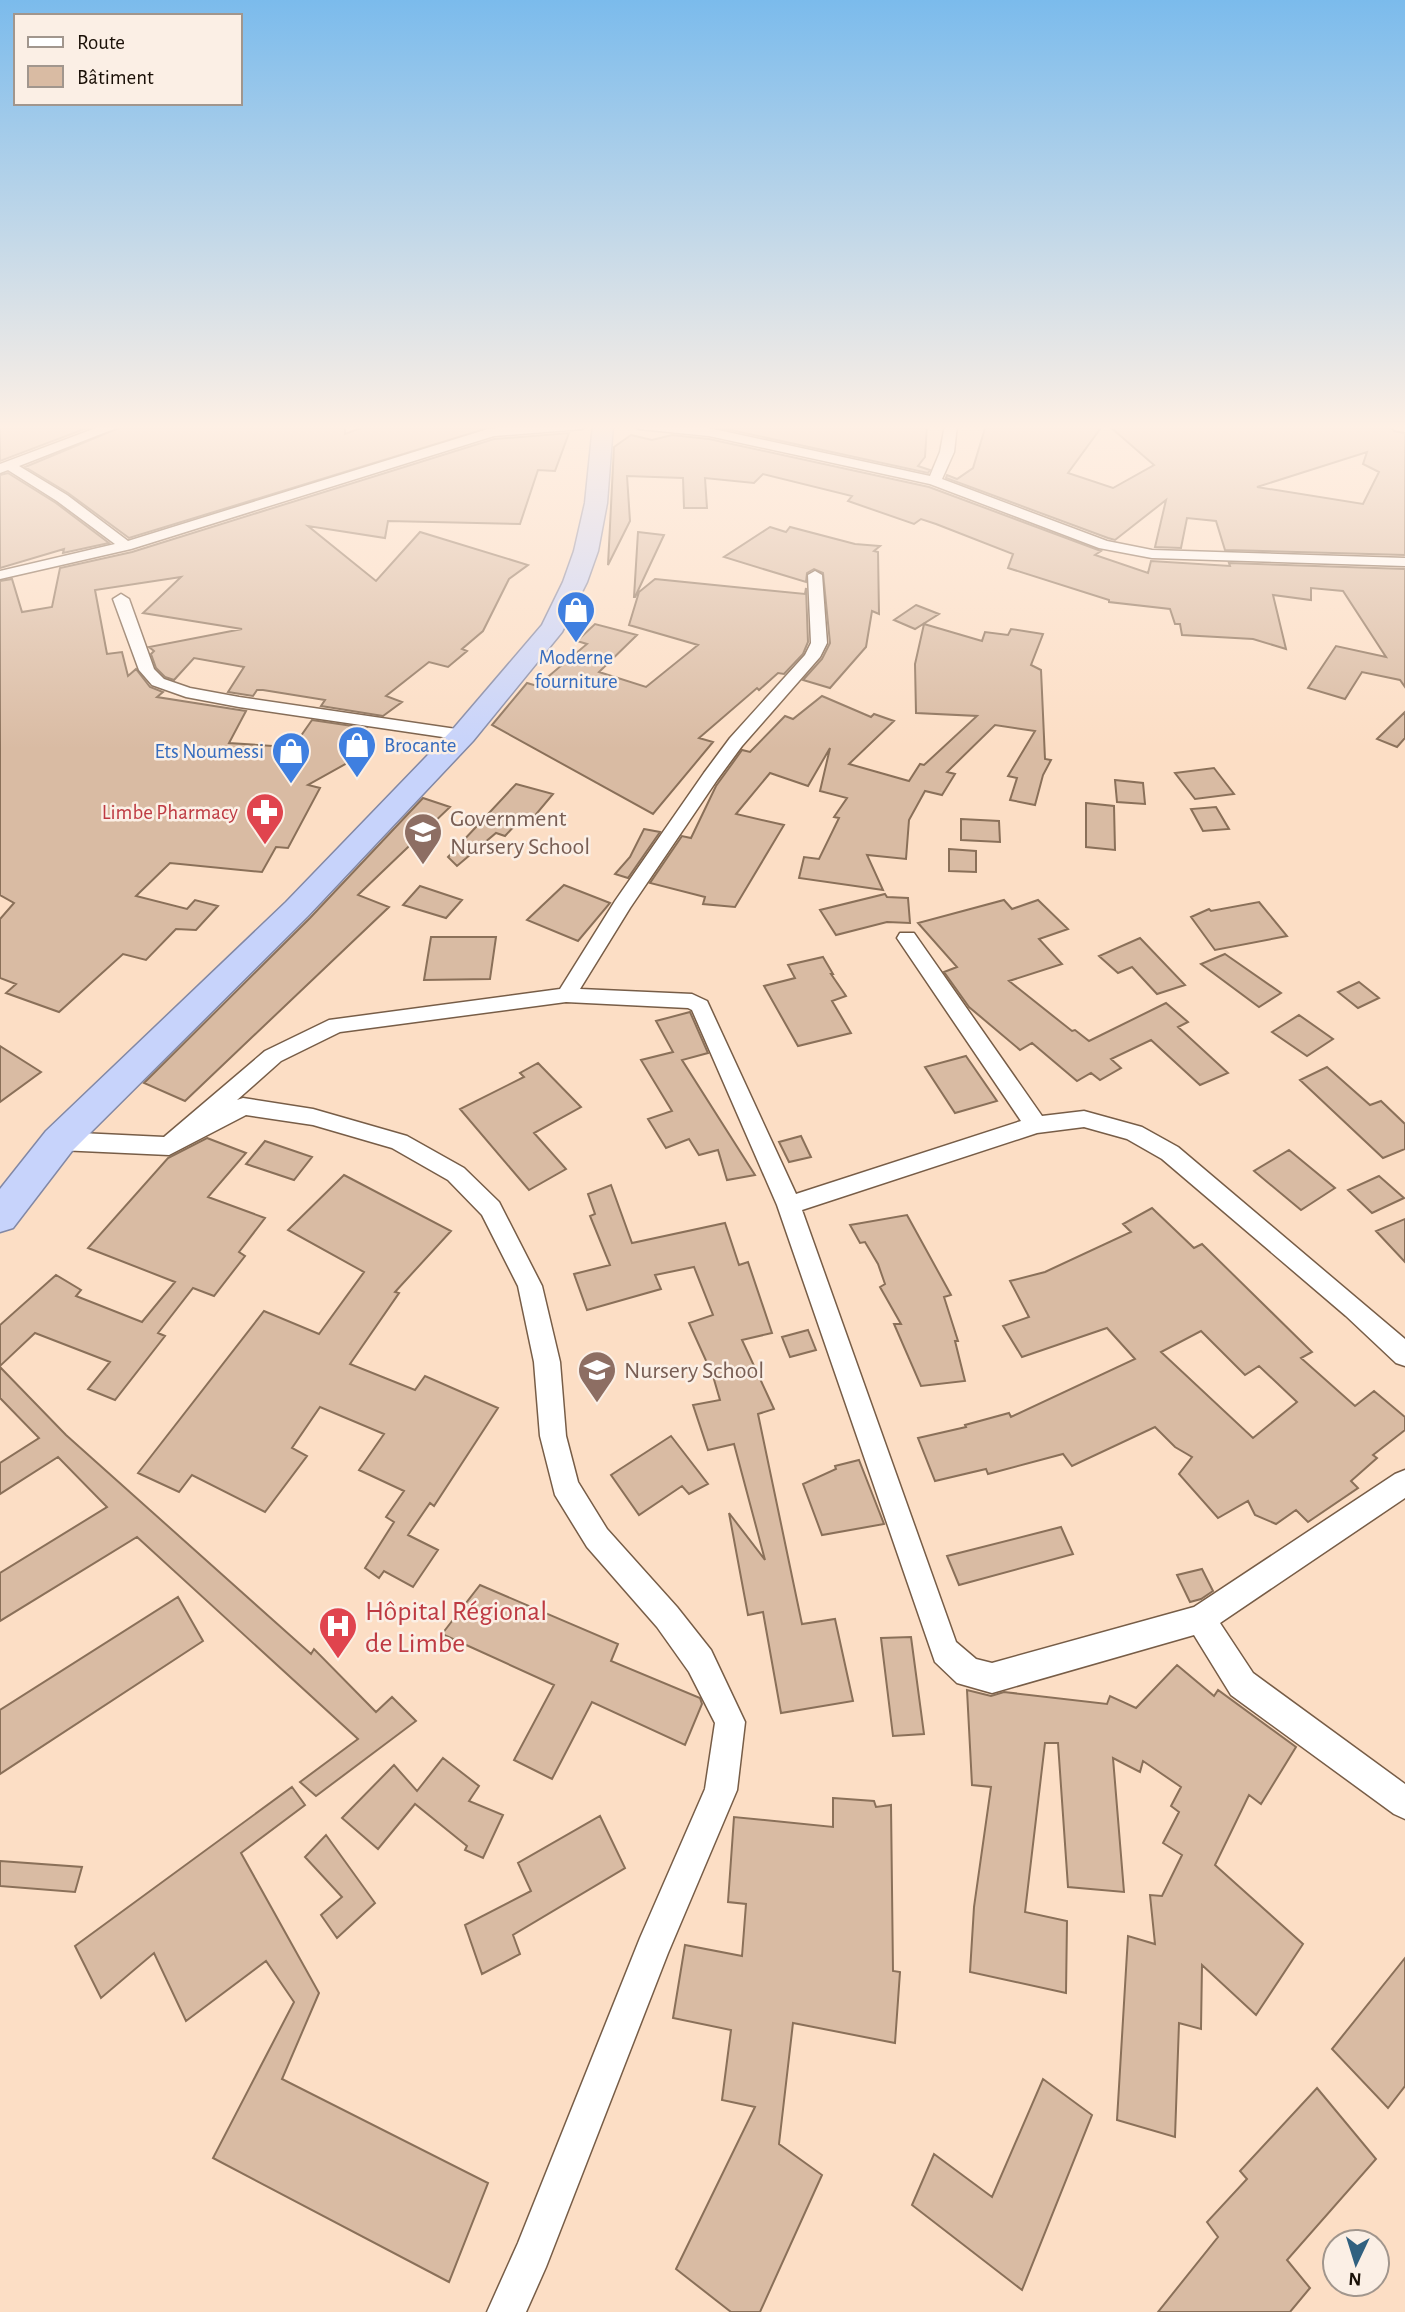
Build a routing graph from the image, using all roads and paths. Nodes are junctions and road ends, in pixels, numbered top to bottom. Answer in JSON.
{"nodes":[{"id":1,"x":108,"y":533,"type":"edge"},
{"id":2,"x":167,"y":533,"type":"edge"},
{"id":3,"x":590,"y":533,"type":"edge"},
{"id":4,"x":1072,"y":533,"type":"edge"},
{"id":5,"x":125,"y":546,"type":"junction"},
{"id":6,"x":1405,"y":562,"type":"edge"},
{"id":7,"x":0,"y":575,"type":"edge"},
{"id":8,"x":815,"y":575,"type":"dead end"},
{"id":9,"x":121,"y":599,"type":"dead end"},
{"id":10,"x":463,"y":735,"type":"junction"},
{"id":11,"x":907,"y":938,"type":"dead end"},
{"id":12,"x":566,"y":995,"type":"junction"},
{"id":13,"x":1036,"y":1125,"type":"junction"},
{"id":14,"x":59,"y":1141,"type":"junction"},
{"id":15,"x":169,"y":1146,"type":"junction"},
{"id":16,"x":789,"y":1205,"type":"junction"},
{"id":17,"x":0,"y":1217,"type":"edge"},
{"id":18,"x":1405,"y":1355,"type":"edge"},
{"id":19,"x":1405,"y":1483,"type":"edge"},
{"id":20,"x":1201,"y":1619,"type":"junction"},
{"id":21,"x":1405,"y":1803,"type":"edge"},
{"id":22,"x":506,"y":2312,"type":"edge"}],
"edges":[{"from":1,"to":5,"type":"street"},
{"from":2,"to":5,"type":"street"},
{"from":3,"to":10,"type":"highway"},
{"from":4,"to":6,"type":"street"},
{"from":5,"to":7,"type":"street"},
{"from":8,"to":12,"type":"street"},
{"from":9,"to":10,"type":"street"},
{"from":10,"to":14,"type":"highway"},
{"from":11,"to":13,"type":"street"},
{"from":12,"to":15,"type":"street"},
{"from":12,"to":16,"type":"street"},
{"from":13,"to":16,"type":"street"},
{"from":13,"to":18,"type":"street"},
{"from":14,"to":15,"type":"street"},
{"from":14,"to":17,"type":"highway"},
{"from":15,"to":22,"type":"street"},
{"from":16,"to":20,"type":"street"},
{"from":19,"to":20,"type":"street"},
{"from":20,"to":21,"type":"street"}]}
